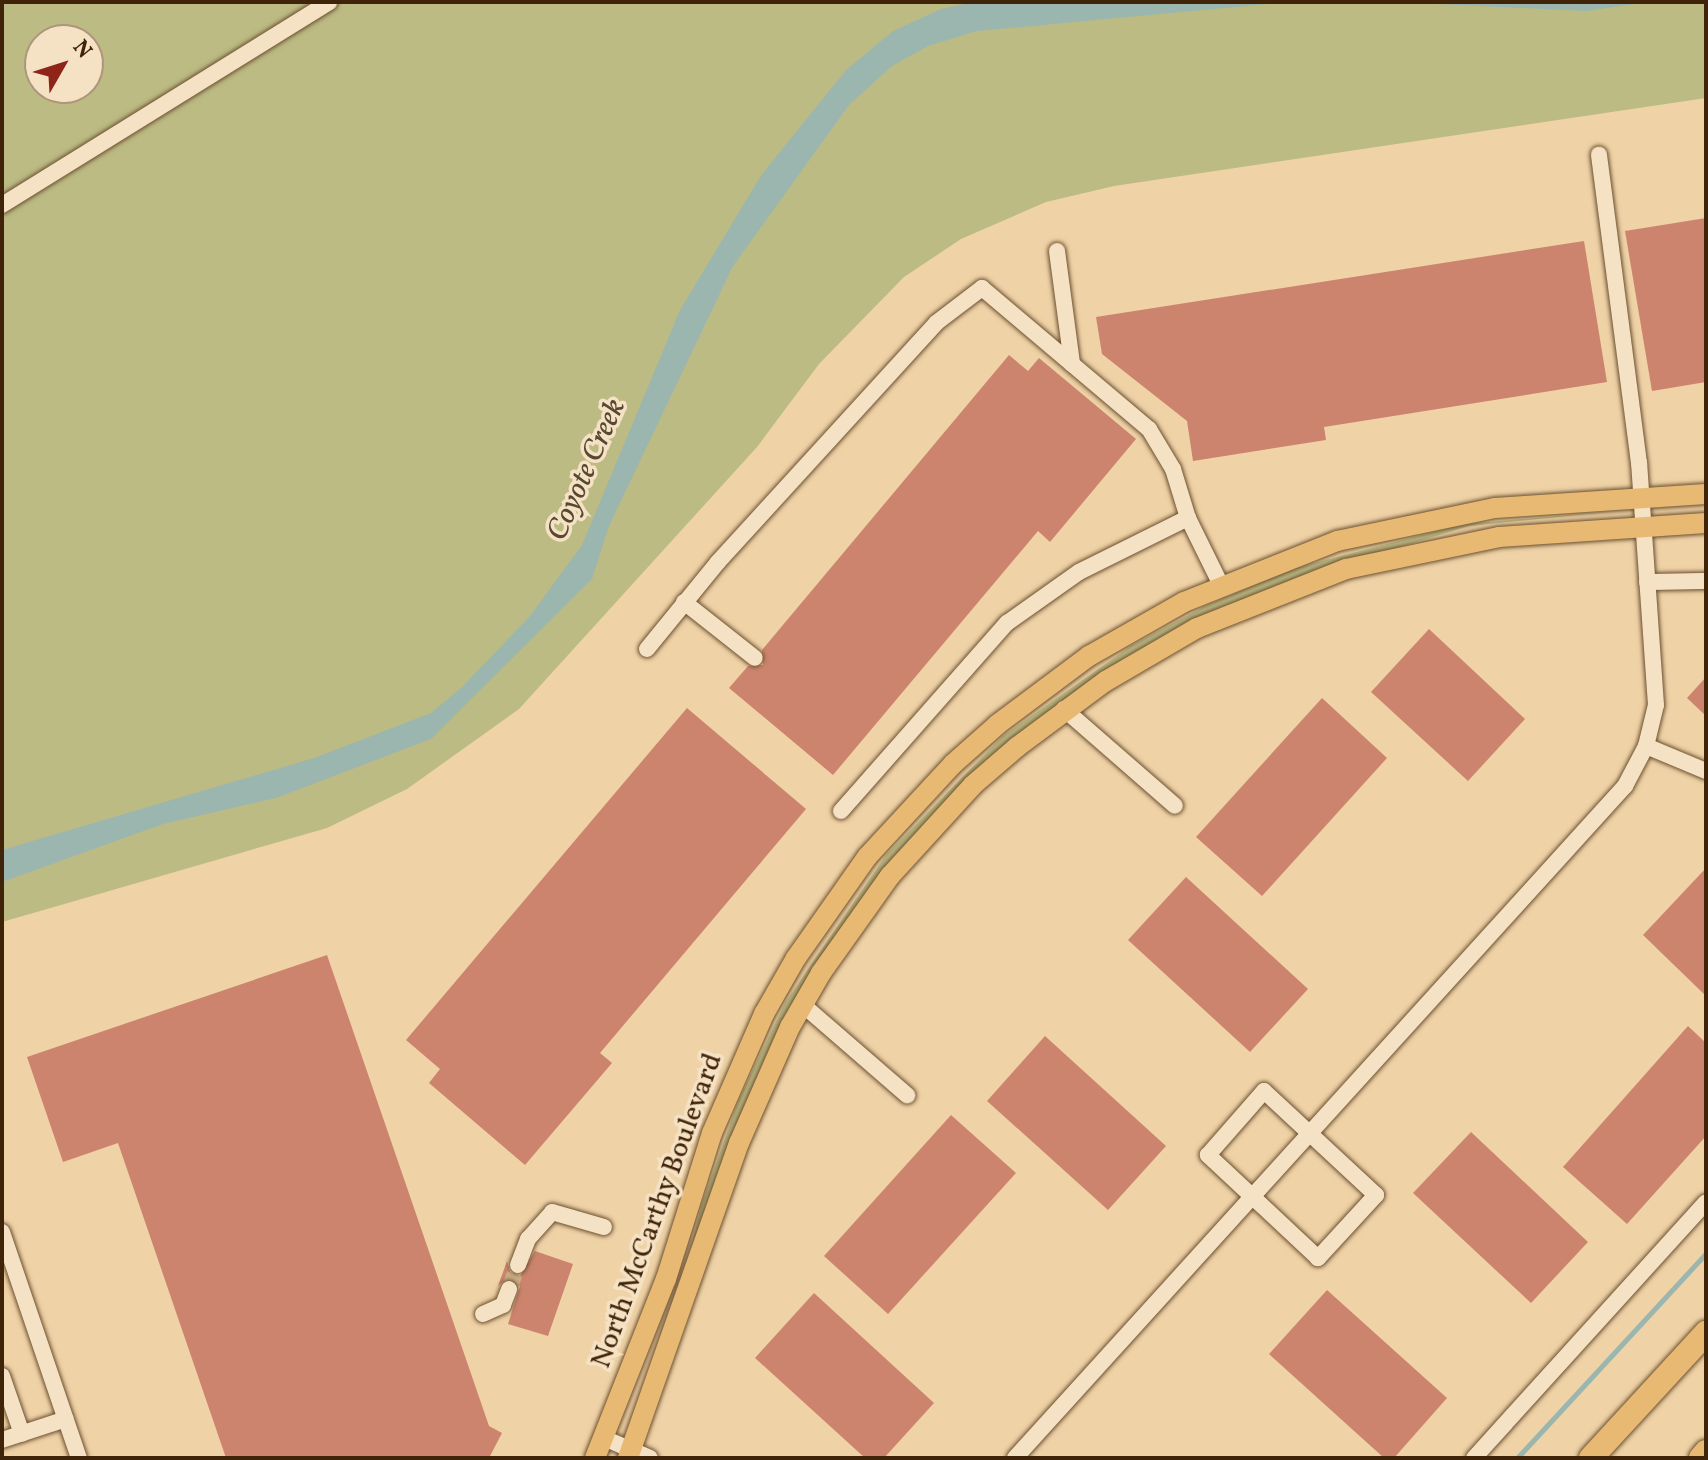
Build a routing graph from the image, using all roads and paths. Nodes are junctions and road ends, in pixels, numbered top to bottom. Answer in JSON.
{"nodes":[{"id":1,"x":329,"y":2,"type":"edge"},
{"id":2,"x":1599,"y":155,"type":"dead end"},
{"id":3,"x":2,"y":205,"type":"edge"},
{"id":4,"x":1057,"y":251,"type":"dead end"},
{"id":5,"x":1072,"y":364,"type":"junction"},
{"id":6,"x":1706,"y":494,"type":"edge"},
{"id":7,"x":1640,"y":497,"type":"junction"},
{"id":8,"x":1188,"y":518,"type":"junction"},
{"id":9,"x":1706,"y":523,"type":"edge"},
{"id":10,"x":1642,"y":527,"type":"junction"},
{"id":11,"x":1706,"y":581,"type":"edge"},
{"id":12,"x":1647,"y":582,"type":"junction"},
{"id":13,"x":1221,"y":585,"type":"junction"},
{"id":14,"x":684,"y":602,"type":"junction"},
{"id":15,"x":647,"y":649,"type":"dead end"},
{"id":16,"x":755,"y":658,"type":"dead end"},
{"id":17,"x":1064,"y":709,"type":"junction"},
{"id":18,"x":1646,"y":746,"type":"junction"},
{"id":19,"x":1706,"y":771,"type":"edge"},
{"id":20,"x":1175,"y":806,"type":"dead end"},
{"id":21,"x":841,"y":811,"type":"dead end"},
{"id":22,"x":803,"y":1005,"type":"junction"},
{"id":23,"x":907,"y":1095,"type":"dead end"},
{"id":24,"x":1311,"y":1135,"type":"junction"},
{"id":25,"x":1254,"y":1198,"type":"junction"},
{"id":26,"x":1706,"y":1202,"type":"edge"},
{"id":27,"x":604,"y":1227,"type":"dead end"},
{"id":28,"x":2,"y":1232,"type":"edge"},
{"id":29,"x":518,"y":1265,"type":"tunnel mouth"},
{"id":30,"x":509,"y":1289,"type":"tunnel mouth"},
{"id":31,"x":483,"y":1314,"type":"dead end"},
{"id":32,"x":1706,"y":1333,"type":"edge"},
{"id":33,"x":2,"y":1376,"type":"edge"},
{"id":34,"x":66,"y":1419,"type":"junction"},
{"id":35,"x":22,"y":1434,"type":"junction"},
{"id":36,"x":604,"y":1438,"type":"junction"},
{"id":37,"x":2,"y":1440,"type":"edge"},
{"id":38,"x":1706,"y":1452,"type":"edge"},
{"id":39,"x":636,"y":1455,"type":"edge"},
{"id":40,"x":79,"y":1458,"type":"edge"},
{"id":41,"x":595,"y":1458,"type":"edge"},
{"id":42,"x":1015,"y":1458,"type":"edge"},
{"id":43,"x":1474,"y":1458,"type":"edge"},
{"id":44,"x":1591,"y":1458,"type":"edge"},
{"id":45,"x":1701,"y":1458,"type":"edge"}],
"edges":[{"from":1,"to":3,"type":"lane"},
{"from":2,"to":7,"type":"lane"},
{"from":4,"to":5,"type":"lane"},
{"from":5,"to":8,"type":"lane"},
{"from":5,"to":14,"type":"lane"},
{"from":6,"to":7,"type":"main road","name":"North McCarthy Boulevard"},
{"from":7,"to":10,"type":"lane"},
{"from":7,"to":13,"type":"main road","name":"North McCarthy Boulevard"},
{"from":8,"to":13,"type":"lane"},
{"from":8,"to":21,"type":"lane"},
{"from":9,"to":10,"type":"main road","name":"North McCarthy Boulevard"},
{"from":10,"to":12,"type":"lane"},
{"from":10,"to":17,"type":"main road","name":"North McCarthy Boulevard"},
{"from":11,"to":12,"type":"lane"},
{"from":12,"to":18,"type":"lane"},
{"from":13,"to":36,"type":"main road","name":"North McCarthy Boulevard"},
{"from":14,"to":15,"type":"lane"},
{"from":14,"to":16,"type":"lane"},
{"from":17,"to":20,"type":"lane"},
{"from":17,"to":22,"type":"main road","name":"North McCarthy Boulevard"},
{"from":18,"to":19,"type":"lane"},
{"from":18,"to":24,"type":"lane"},
{"from":22,"to":23,"type":"lane"},
{"from":22,"to":39,"type":"main road","name":"North McCarthy Boulevard"},
{"from":24,"to":25,"type":"lane"},
{"from":24,"to":25,"type":"lane"},
{"from":24,"to":25,"type":"lane"},
{"from":25,"to":42,"type":"lane"},
{"from":26,"to":43,"type":"lane"},
{"from":27,"to":29,"type":"lane"},
{"from":28,"to":34,"type":"lane"},
{"from":30,"to":31,"type":"lane"},
{"from":32,"to":44,"type":"highway"},
{"from":33,"to":35,"type":"lane"},
{"from":34,"to":35,"type":"lane"},
{"from":34,"to":40,"type":"lane"},
{"from":35,"to":37,"type":"lane"},
{"from":36,"to":39,"type":"lane"},
{"from":36,"to":41,"type":"main road","name":"North McCarthy Boulevard"},
{"from":38,"to":45,"type":"highway"}]}
